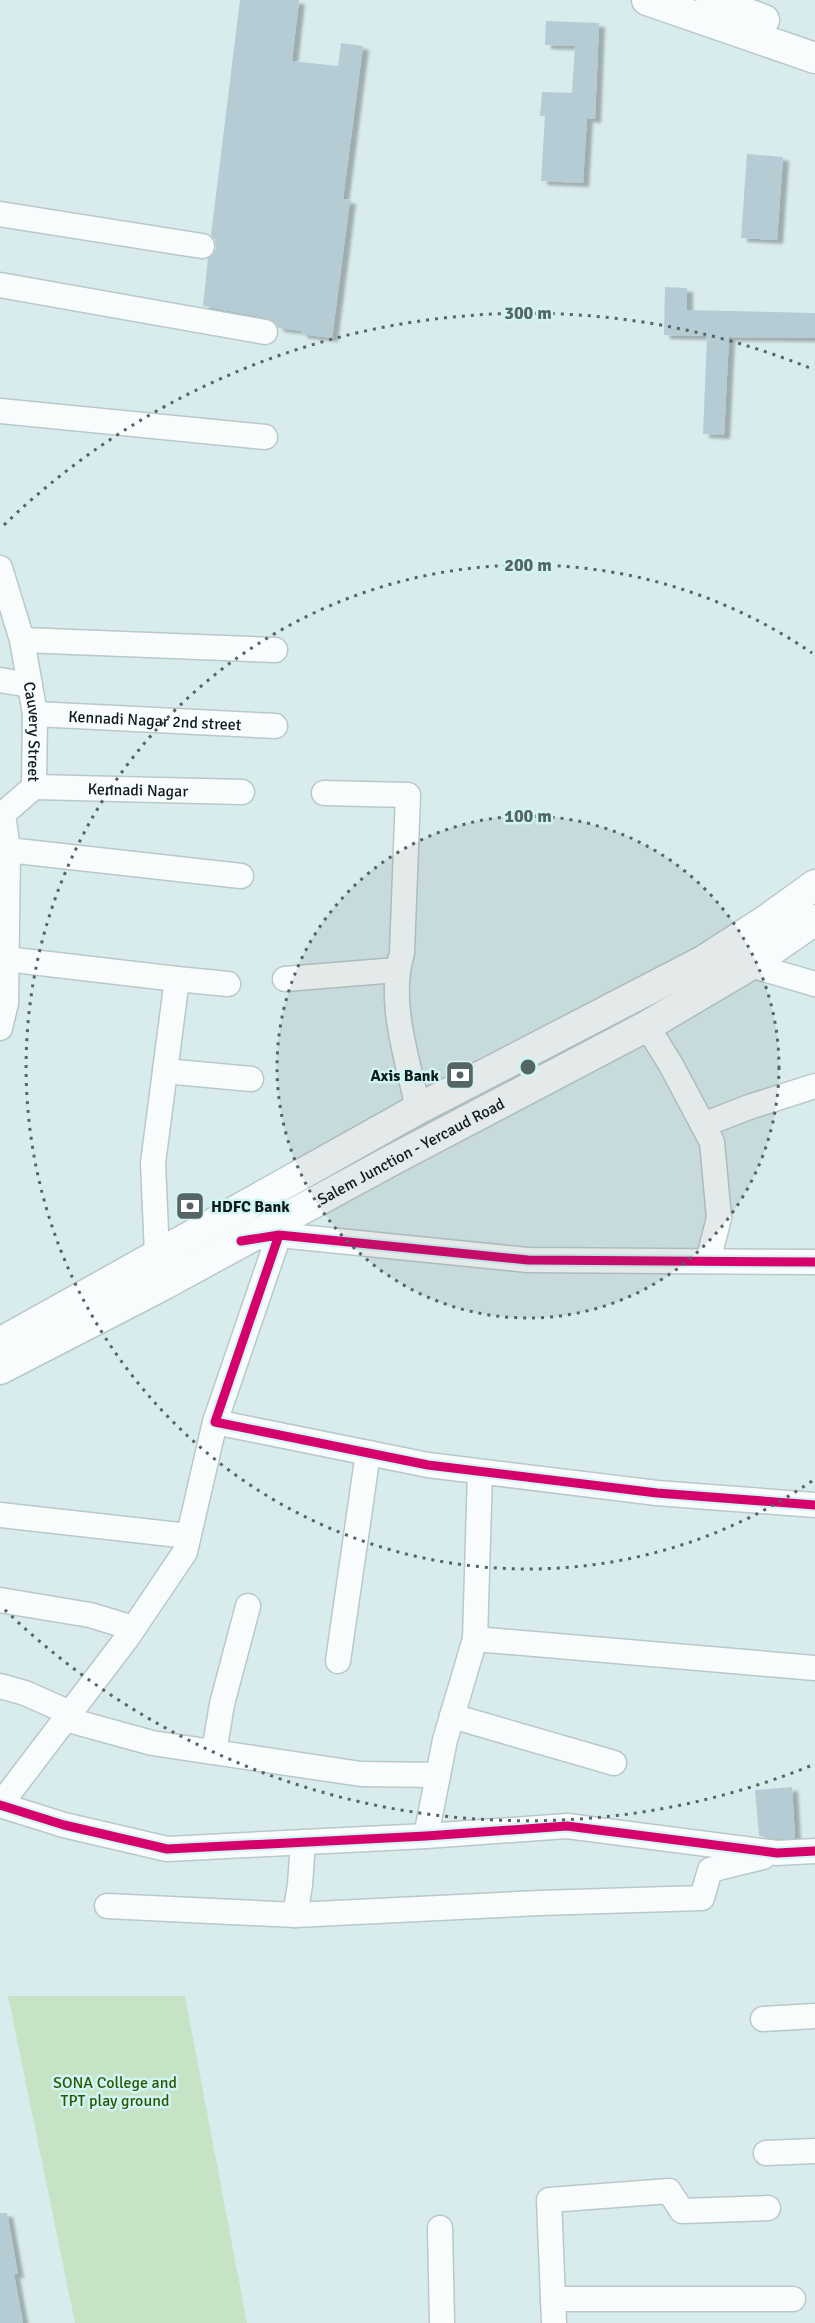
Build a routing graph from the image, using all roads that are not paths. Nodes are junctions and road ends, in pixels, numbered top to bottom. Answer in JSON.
{"nodes":[{"id":1,"x":647,"y":0,"type":"edge"},
{"id":2,"x":711,"y":0,"type":"edge"},
{"id":3,"x":815,"y":36,"type":"edge"},
{"id":4,"x":815,"y":58,"type":"edge"},
{"id":5,"x":0,"y":214,"type":"edge"},
{"id":6,"x":202,"y":246,"type":"dead end"},
{"id":7,"x":0,"y":285,"type":"edge"},
{"id":8,"x":265,"y":332,"type":"dead end"},
{"id":9,"x":0,"y":411,"type":"edge"},
{"id":10,"x":265,"y":437,"type":"dead end"},
{"id":11,"x":0,"y":567,"type":"edge"},
{"id":12,"x":22,"y":640,"type":"junction"},
{"id":13,"x":275,"y":650,"type":"dead end"},
{"id":14,"x":0,"y":680,"type":"edge"},
{"id":15,"x":30,"y":685,"type":"junction"},
{"id":16,"x":34,"y":714,"type":"junction"},
{"id":17,"x":275,"y":726,"type":"dead end"},
{"id":18,"x":34,"y":787,"type":"junction"},
{"id":19,"x":242,"y":792,"type":"dead end"},
{"id":20,"x":324,"y":793,"type":"dead end"},
{"id":21,"x":1,"y":813,"type":"edge"},
{"id":22,"x":8,"y":850,"type":"junction"},
{"id":23,"x":241,"y":876,"type":"dead end"},
{"id":24,"x":815,"y":885,"type":"edge"},
{"id":25,"x":815,"y":920,"type":"edge"},
{"id":26,"x":743,"y":953,"type":"junction"},
{"id":27,"x":6,"y":959,"type":"junction"},
{"id":28,"x":397,"y":970,"type":"junction"},
{"id":29,"x":177,"y":979,"type":"junction"},
{"id":30,"x":285,"y":979,"type":"dead end"},
{"id":31,"x":228,"y":984,"type":"dead end"},
{"id":32,"x":815,"y":984,"type":"edge"},
{"id":33,"x":647,"y":1026,"type":"junction"},
{"id":34,"x":0,"y":1028,"type":"edge"},
{"id":35,"x":165,"y":1071,"type":"junction"},
{"id":36,"x":251,"y":1079,"type":"dead end"},
{"id":37,"x":815,"y":1086,"type":"edge"},
{"id":38,"x":418,"y":1109,"type":"junction"},
{"id":39,"x":703,"y":1125,"type":"junction"},
{"id":40,"x":238,"y":1210,"type":"junction"},
{"id":41,"x":257,"y":1237,"type":"junction"},
{"id":42,"x":158,"y":1254,"type":"junction"},
{"id":43,"x":708,"y":1261,"type":"junction"},
{"id":44,"x":815,"y":1262,"type":"edge"},
{"id":45,"x":0,"y":1343,"type":"edge"},
{"id":46,"x":0,"y":1369,"type":"edge"},
{"id":47,"x":215,"y":1422,"type":"junction"},
{"id":48,"x":368,"y":1453,"type":"junction"},
{"id":49,"x":480,"y":1472,"type":"junction"},
{"id":50,"x":815,"y":1505,"type":"edge"},
{"id":51,"x":0,"y":1515,"type":"edge"},
{"id":52,"x":188,"y":1536,"type":"junction"},
{"id":53,"x":0,"y":1600,"type":"edge"},
{"id":54,"x":248,"y":1606,"type":"dead end"},
{"id":55,"x":134,"y":1628,"type":"junction"},
{"id":56,"x":475,"y":1639,"type":"junction"},
{"id":57,"x":338,"y":1661,"type":"dead end"},
{"id":58,"x":815,"y":1668,"type":"edge"},
{"id":59,"x":0,"y":1686,"type":"edge"},
{"id":60,"x":68,"y":1716,"type":"junction"},
{"id":61,"x":452,"y":1716,"type":"junction"},
{"id":62,"x":214,"y":1752,"type":"junction"},
{"id":63,"x":614,"y":1763,"type":"dead end"},
{"id":64,"x":438,"y":1775,"type":"junction"},
{"id":65,"x":0,"y":1805,"type":"edge"},
{"id":66,"x":426,"y":1836,"type":"junction"},
{"id":67,"x":303,"y":1842,"type":"junction"},
{"id":68,"x":815,"y":1851,"type":"edge"},
{"id":69,"x":777,"y":1853,"type":"junction"},
{"id":70,"x":107,"y":1906,"type":"dead end"},
{"id":71,"x":296,"y":1915,"type":"junction"},
{"id":72,"x":815,"y":2016,"type":"edge"},
{"id":73,"x":763,"y":2019,"type":"dead end"},
{"id":74,"x":815,"y":2151,"type":"edge"},
{"id":75,"x":766,"y":2152,"type":"dead end"},
{"id":76,"x":768,"y":2208,"type":"dead end"},
{"id":77,"x":440,"y":2228,"type":"dead end"},
{"id":78,"x":553,"y":2299,"type":"junction"},
{"id":79,"x":793,"y":2299,"type":"dead end"},
{"id":80,"x":442,"y":2323,"type":"edge"},
{"id":81,"x":554,"y":2323,"type":"edge"}],
"edges":[{"from":1,"to":4,"type":"main road"},
{"from":2,"to":3,"type":"main road"},
{"from":5,"to":6,"type":"street"},
{"from":7,"to":8,"type":"street"},
{"from":9,"to":10,"type":"street"},
{"from":11,"to":12,"type":"street","name":"Cauvery Street"},
{"from":12,"to":13,"type":"street"},
{"from":12,"to":15,"type":"street","name":"Cauvery Street"},
{"from":14,"to":15,"type":"street"},
{"from":15,"to":16,"type":"street","name":"Cauvery Street"},
{"from":16,"to":17,"type":"street","name":"Kennadi Nagar 2nd street"},
{"from":16,"to":18,"type":"street","name":"Cauvery Street"},
{"from":18,"to":19,"type":"street","name":"Kennadi Nagar"},
{"from":18,"to":21,"type":"street","name":"Cauvery Street"},
{"from":20,"to":28,"type":"street"},
{"from":21,"to":22,"type":"street","name":"Cauvery Street"},
{"from":22,"to":23,"type":"street"},
{"from":22,"to":27,"type":"street","name":"Cauvery Street"},
{"from":24,"to":26,"type":"main road"},
{"from":25,"to":26,"type":"main road","name":"Salem Junction - Yercaud Road"},
{"from":26,"to":32,"type":"street"},
{"from":26,"to":33,"type":"main road","name":"Salem Junction - Yercaud Road"},
{"from":26,"to":38,"type":"main road"},
{"from":27,"to":29,"type":"street"},
{"from":27,"to":34,"type":"street","name":"Cauvery Street"},
{"from":28,"to":30,"type":"street"},
{"from":28,"to":38,"type":"street"},
{"from":29,"to":31,"type":"street"},
{"from":29,"to":35,"type":"street"},
{"from":33,"to":39,"type":"street"},
{"from":33,"to":41,"type":"main road","name":"Salem Junction - Yercaud Road"},
{"from":35,"to":36,"type":"street"},
{"from":35,"to":42,"type":"street"},
{"from":37,"to":39,"type":"street"},
{"from":38,"to":40,"type":"main road"},
{"from":39,"to":43,"type":"street"},
{"from":40,"to":41,"type":"main road"},
{"from":40,"to":42,"type":"main road"},
{"from":41,"to":43,"type":"street"},
{"from":41,"to":46,"type":"main road","name":"Salem Junction - Yercaud Road"},
{"from":41,"to":47,"type":"street"},
{"from":42,"to":45,"type":"main road"},
{"from":43,"to":44,"type":"street"},
{"from":47,"to":48,"type":"street"},
{"from":47,"to":52,"type":"street"},
{"from":48,"to":49,"type":"street"},
{"from":48,"to":57,"type":"street"},
{"from":49,"to":50,"type":"street"},
{"from":49,"to":56,"type":"street"},
{"from":51,"to":52,"type":"street"},
{"from":52,"to":55,"type":"street"},
{"from":53,"to":55,"type":"street"},
{"from":54,"to":62,"type":"street"},
{"from":55,"to":60,"type":"street"},
{"from":56,"to":58,"type":"street"},
{"from":56,"to":61,"type":"street"},
{"from":59,"to":60,"type":"street"},
{"from":60,"to":62,"type":"street"},
{"from":60,"to":65,"type":"street"},
{"from":61,"to":63,"type":"street"},
{"from":61,"to":64,"type":"street"},
{"from":62,"to":64,"type":"street"},
{"from":64,"to":66,"type":"street"},
{"from":65,"to":67,"type":"street"},
{"from":66,"to":67,"type":"street"},
{"from":66,"to":69,"type":"street"},
{"from":67,"to":71,"type":"street"},
{"from":68,"to":69,"type":"street"},
{"from":69,"to":71,"type":"street"},
{"from":70,"to":71,"type":"street"},
{"from":72,"to":73,"type":"street"},
{"from":74,"to":75,"type":"street"},
{"from":76,"to":78,"type":"street"},
{"from":77,"to":80,"type":"street"},
{"from":78,"to":79,"type":"street"},
{"from":78,"to":81,"type":"street"}]}
